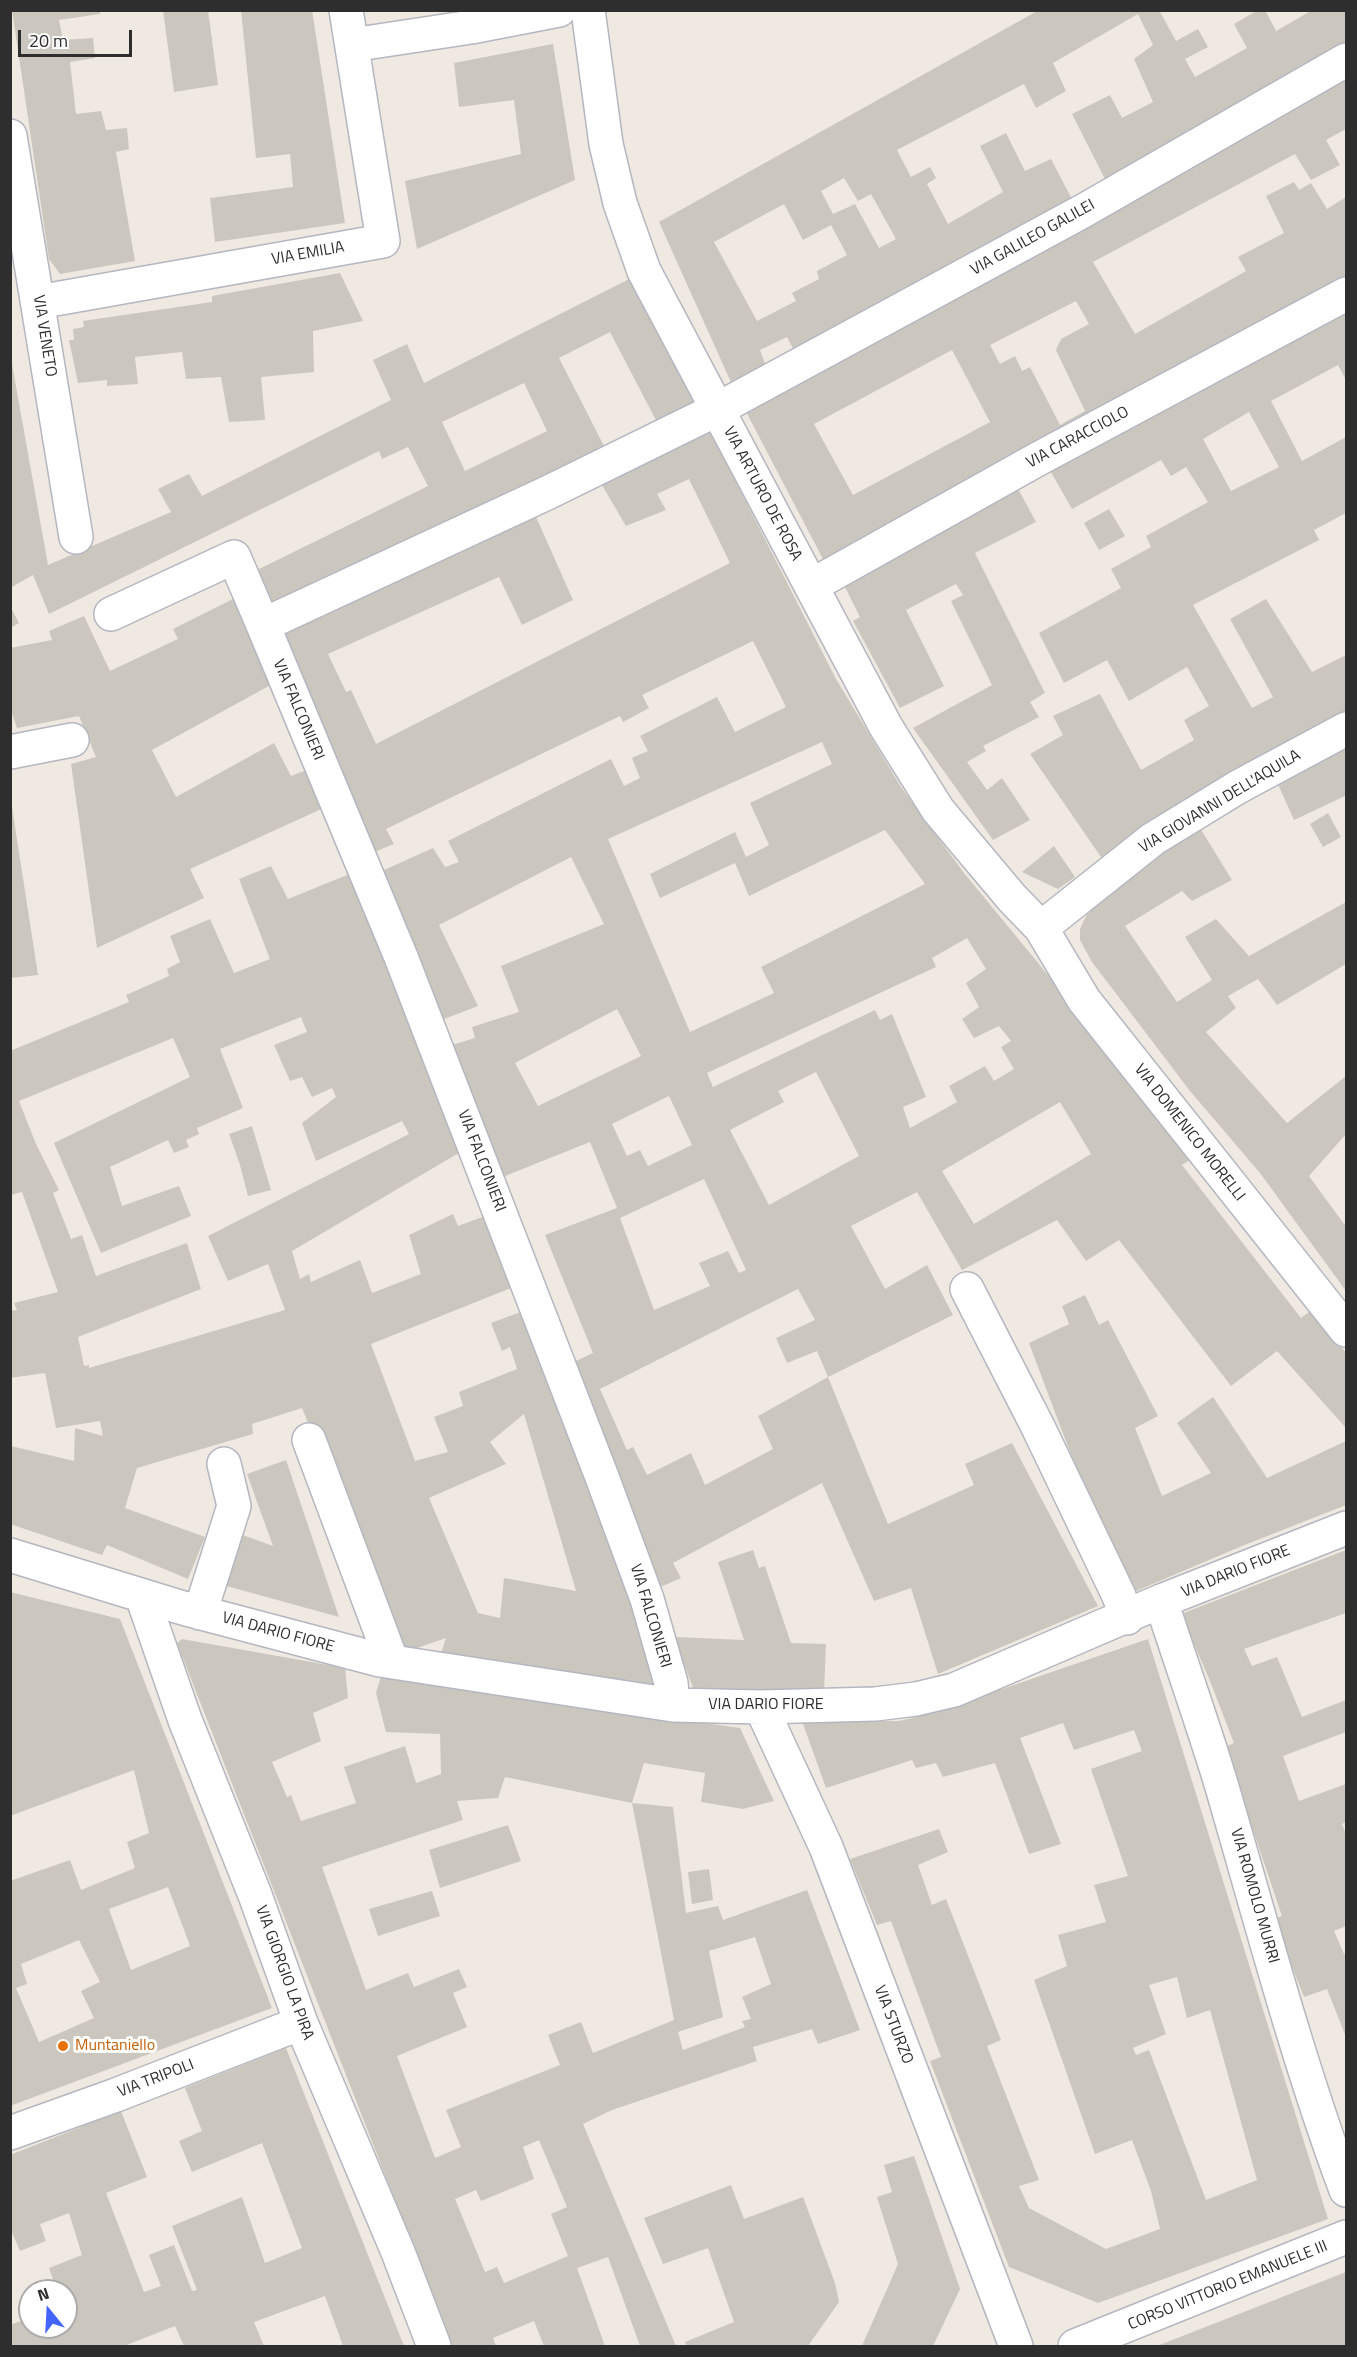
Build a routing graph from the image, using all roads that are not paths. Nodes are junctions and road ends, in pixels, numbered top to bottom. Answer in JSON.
{"nodes":[{"id":1,"x":346,"y":10,"type":"edge"},
{"id":2,"x":560,"y":10,"type":"edge"},
{"id":3,"x":588,"y":10,"type":"edge"},
{"id":4,"x":352,"y":45,"type":"junction"},
{"id":5,"x":1347,"y":60,"type":"edge"},
{"id":6,"x":10,"y":136,"type":"edge"},
{"id":7,"x":1347,"y":294,"type":"edge"},
{"id":8,"x":38,"y":302,"type":"junction"},
{"id":9,"x":716,"y":410,"type":"junction"},
{"id":10,"x":76,"y":537,"type":"dead end"},
{"id":11,"x":811,"y":586,"type":"junction"},
{"id":12,"x":111,"y":614,"type":"dead end"},
{"id":13,"x":263,"y":625,"type":"junction"},
{"id":14,"x":1347,"y":729,"type":"edge"},
{"id":15,"x":72,"y":740,"type":"dead end"},
{"id":16,"x":10,"y":752,"type":"edge"},
{"id":17,"x":1041,"y":928,"type":"junction"},
{"id":18,"x":967,"y":1289,"type":"dead end"},
{"id":19,"x":1347,"y":1330,"type":"edge"},
{"id":20,"x":309,"y":1440,"type":"dead end"},
{"id":21,"x":224,"y":1464,"type":"dead end"},
{"id":22,"x":1347,"y":1528,"type":"edge"},
{"id":23,"x":10,"y":1555,"type":"edge"},
{"id":24,"x":142,"y":1596,"type":"junction"},
{"id":25,"x":1161,"y":1601,"type":"junction"},
{"id":26,"x":200,"y":1613,"type":"junction"},
{"id":27,"x":1127,"y":1617,"type":"junction"},
{"id":28,"x":392,"y":1662,"type":"junction"},
{"id":29,"x":673,"y":1704,"type":"junction"},
{"id":30,"x":761,"y":1707,"type":"junction"},
{"id":31,"x":301,"y":2023,"type":"junction"},
{"id":32,"x":10,"y":2133,"type":"edge"},
{"id":33,"x":1347,"y":2190,"type":"edge"},
{"id":34,"x":1347,"y":2237,"type":"edge"},
{"id":35,"x":434,"y":2346,"type":"edge"},
{"id":36,"x":1016,"y":2346,"type":"edge"},
{"id":37,"x":1075,"y":2346,"type":"edge"}],
"edges":[{"from":1,"to":4,"type":"street","name":"VIA EMILIA"},
{"from":2,"to":4,"type":"street"},
{"from":3,"to":9,"type":"street","name":"VIA ARTURO DE ROSA"},
{"from":4,"to":8,"type":"street","name":"VIA EMILIA"},
{"from":5,"to":9,"type":"street","name":"VIA GALILEO GALILEI"},
{"from":6,"to":8,"type":"street","name":"VIA VENETO"},
{"from":7,"to":11,"type":"street","name":"VIA CARACCIOLO"},
{"from":8,"to":10,"type":"street","name":"VIA VENETO"},
{"from":9,"to":11,"type":"street","name":"VIA ARTURO DE ROSA"},
{"from":9,"to":13,"type":"street"},
{"from":11,"to":17,"type":"street","name":"VIA ARTURO DE ROSA"},
{"from":12,"to":13,"type":"street","name":"VIA FALCONIERI"},
{"from":13,"to":29,"type":"street","name":"VIA FALCONIERI"},
{"from":14,"to":17,"type":"street","name":"VIA GIOVANNI DELL'AQUILA"},
{"from":15,"to":16,"type":"street"},
{"from":17,"to":19,"type":"street","name":"VIA DOMENICO MORELLI"},
{"from":18,"to":27,"type":"street"},
{"from":20,"to":28,"type":"street"},
{"from":21,"to":26,"type":"street","name":"VIA DARIO FIORE"},
{"from":22,"to":25,"type":"street","name":"VIA DARIO FIORE"},
{"from":23,"to":24,"type":"street","name":"VIA DARIO FIORE"},
{"from":24,"to":26,"type":"street","name":"VIA DARIO FIORE"},
{"from":24,"to":31,"type":"street","name":"VIA GIORGIO LA PIRA"},
{"from":25,"to":27,"type":"street","name":"VIA DARIO FIORE"},
{"from":25,"to":33,"type":"street","name":"VIA ROMOLO MURRI"},
{"from":26,"to":28,"type":"street","name":"VIA DARIO FIORE"},
{"from":27,"to":30,"type":"street","name":"VIA DARIO FIORE"},
{"from":28,"to":29,"type":"street","name":"VIA DARIO FIORE"},
{"from":29,"to":30,"type":"street","name":"VIA DARIO FIORE"},
{"from":30,"to":36,"type":"street","name":"VIA STURZO"},
{"from":31,"to":32,"type":"street","name":"VIA TRIPOLI"},
{"from":31,"to":35,"type":"street","name":"VIA GIORGIO LA PIRA"},
{"from":34,"to":37,"type":"street","name":"CORSO VITTORIO EMANUELE III"}]}
